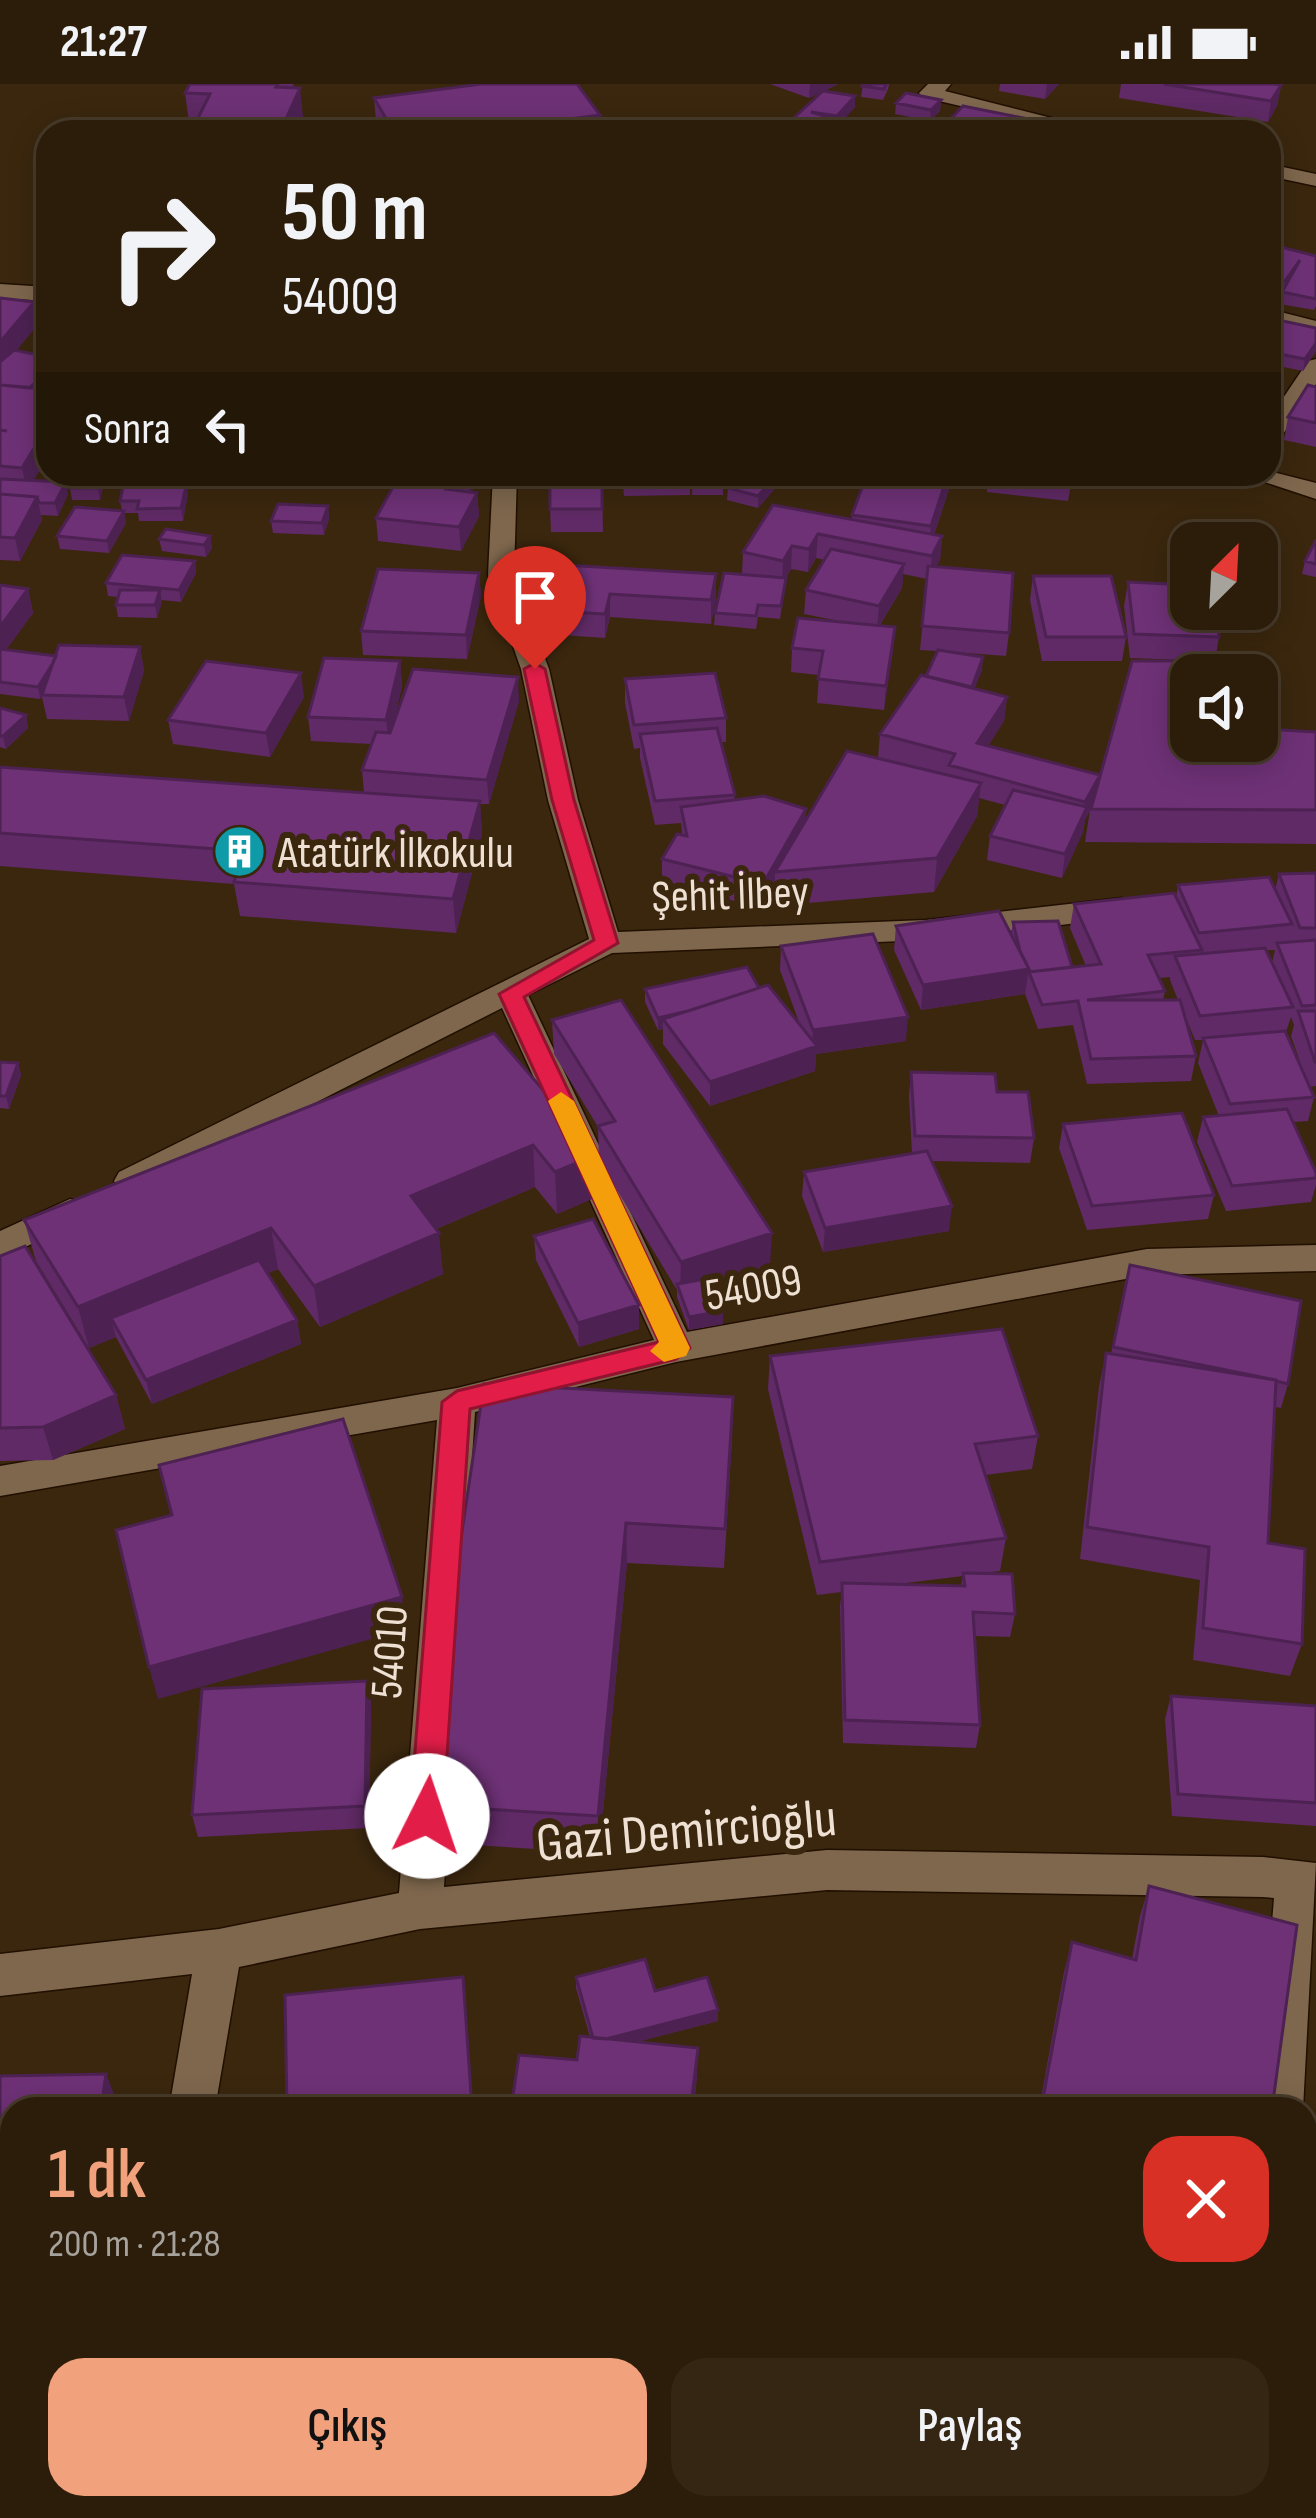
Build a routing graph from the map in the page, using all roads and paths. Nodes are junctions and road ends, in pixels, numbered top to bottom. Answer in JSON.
{"nodes":[{"id":1,"x":941,"y":84,"type":"edge"},
{"id":2,"x":1045,"y":120,"type":"edge"},
{"id":3,"x":1281,"y":173,"type":"edge"},
{"id":4,"x":1316,"y":180,"type":"edge"},
{"id":5,"x":0,"y":291,"type":"edge"},
{"id":6,"x":36,"y":293,"type":"edge"},
{"id":7,"x":1281,"y":319,"type":"edge"},
{"id":8,"x":1316,"y":328,"type":"edge"},
{"id":9,"x":1316,"y":366,"type":"edge"},
{"id":10,"x":1281,"y":419,"type":"edge"},
{"id":11,"x":1281,"y":482,"type":"edge"},
{"id":12,"x":505,"y":486,"type":"edge"},
{"id":13,"x":1316,"y":491,"type":"edge"},
{"id":14,"x":1149,"y":905,"type":"edge"},
{"id":15,"x":606,"y":943,"type":"junction"},
{"id":16,"x":511,"y":994,"type":"junction"},
{"id":17,"x":0,"y":1246,"type":"edge"},
{"id":18,"x":1316,"y":1258,"type":"edge"},
{"id":19,"x":676,"y":1348,"type":"junction"},
{"id":20,"x":457,"y":1402,"type":"junction"},
{"id":21,"x":0,"y":1480,"type":"edge"},
{"id":22,"x":1306,"y":1882,"type":"edge"},
{"id":23,"x":420,"y":1909,"type":"junction"},
{"id":24,"x":219,"y":1950,"type":"junction"},
{"id":25,"x":0,"y":1975,"type":"edge"},
{"id":26,"x":194,"y":2097,"type":"edge"},
{"id":27,"x":1281,"y":2097,"type":"edge"}],
"edges":[{"from":1,"to":2,"type":"street"},
{"from":3,"to":4,"type":"street"},
{"from":5,"to":6,"type":"street"},
{"from":7,"to":8,"type":"street"},
{"from":9,"to":10,"type":"street"},
{"from":11,"to":13,"type":"street"},
{"from":12,"to":15,"type":"street"},
{"from":14,"to":15,"type":"street","name":"Şehit İlbey"},
{"from":15,"to":16,"type":"street","name":"Şehit İlbey"},
{"from":16,"to":17,"type":"street","name":"Şehit İlbey"},
{"from":16,"to":19,"type":"street"},
{"from":18,"to":19,"type":"street","name":"54009"},
{"from":19,"to":20,"type":"street","name":"54009"},
{"from":20,"to":21,"type":"street","name":"54009"},
{"from":20,"to":23,"type":"street","name":"54010"},
{"from":22,"to":23,"type":"street","name":"Gazi Demircioğlu"},
{"from":22,"to":27,"type":"street"},
{"from":23,"to":24,"type":"street","name":"Gazi Demircioğlu"},
{"from":24,"to":25,"type":"street","name":"Gazi Demircioğlu"},
{"from":24,"to":26,"type":"street"}]}
